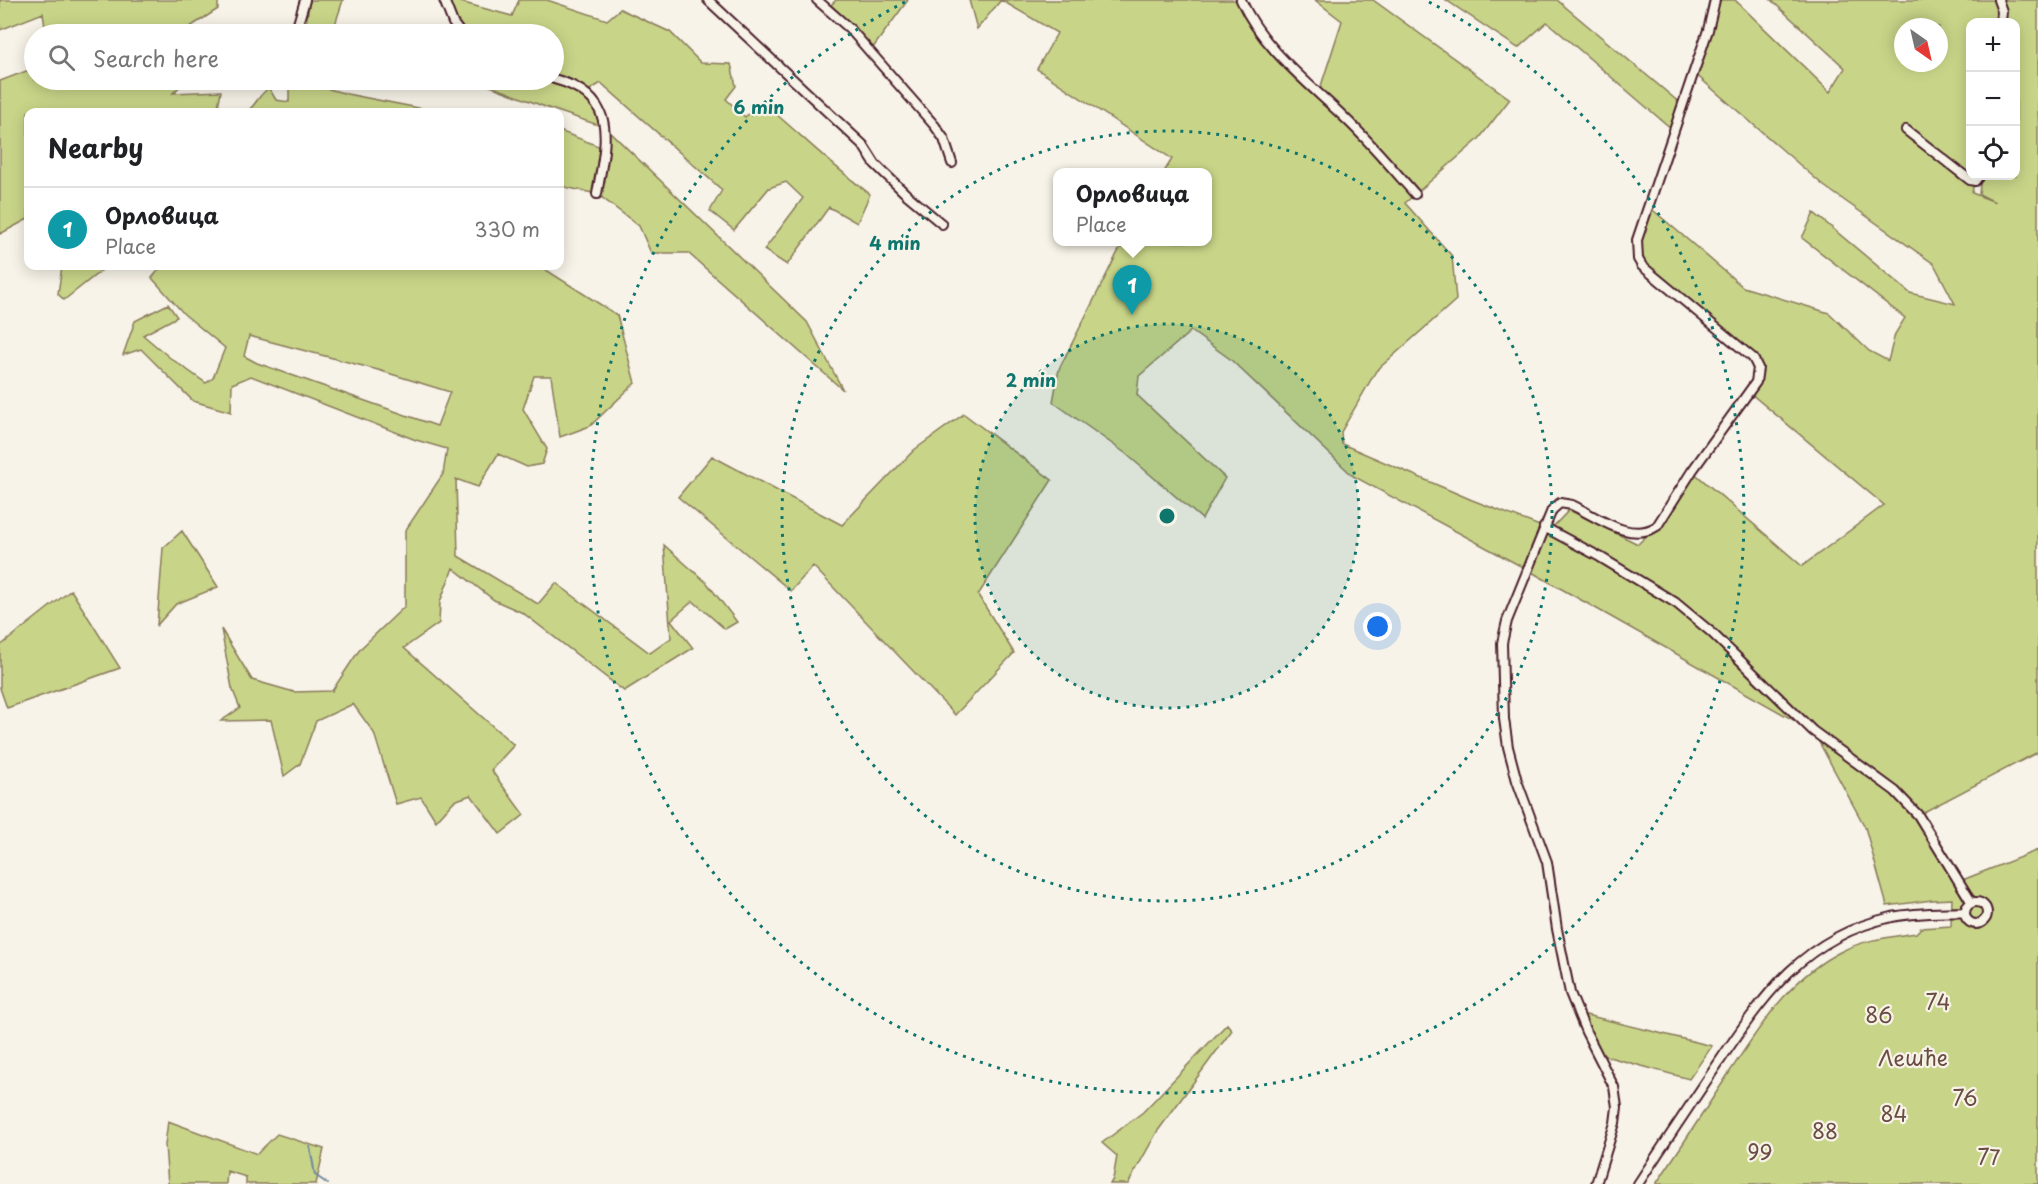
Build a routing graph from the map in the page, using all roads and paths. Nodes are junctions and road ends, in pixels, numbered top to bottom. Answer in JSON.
{"nodes":[{"id":1,"x":305,"y":0,"type":"edge"},
{"id":2,"x":444,"y":0,"type":"edge"},
{"id":3,"x":708,"y":0,"type":"edge"},
{"id":4,"x":817,"y":0,"type":"edge"},
{"id":5,"x":1241,"y":0,"type":"edge"},
{"id":6,"x":1715,"y":0,"type":"edge"},
{"id":7,"x":1998,"y":0,"type":"edge"},
{"id":8,"x":2001,"y":18,"type":"edge"},
{"id":9,"x":299,"y":24,"type":"edge"},
{"id":10,"x":454,"y":24,"type":"edge"},
{"id":11,"x":564,"y":82,"type":"edge"},
{"id":12,"x":1906,"y":130,"type":"dead end"},
{"id":13,"x":952,"y":163,"type":"dead end"},
{"id":14,"x":1966,"y":177,"type":"edge"},
{"id":15,"x":597,"y":194,"type":"dead end"},
{"id":16,"x":1415,"y":194,"type":"dead end"},
{"id":17,"x":942,"y":224,"type":"dead end"},
{"id":18,"x":1544,"y":527,"type":"junction"},
{"id":19,"x":1972,"y":903,"type":"junction"},
{"id":20,"x":1965,"y":912,"type":"junction"},
{"id":21,"x":1596,"y":1184,"type":"edge"},
{"id":22,"x":1638,"y":1184,"type":"edge"}],
"edges":[{"from":1,"to":9,"type":"street"},
{"from":2,"to":10,"type":"street"},
{"from":3,"to":17,"type":"street"},
{"from":4,"to":13,"type":"street"},
{"from":5,"to":16,"type":"street"},
{"from":6,"to":18,"type":"street"},
{"from":7,"to":8,"type":"street"},
{"from":11,"to":15,"type":"street"},
{"from":12,"to":14,"type":"street"},
{"from":18,"to":19,"type":"street"},
{"from":18,"to":21,"type":"street"},
{"from":19,"to":20,"type":"street"},
{"from":19,"to":20,"type":"street"},
{"from":20,"to":22,"type":"street"}]}
